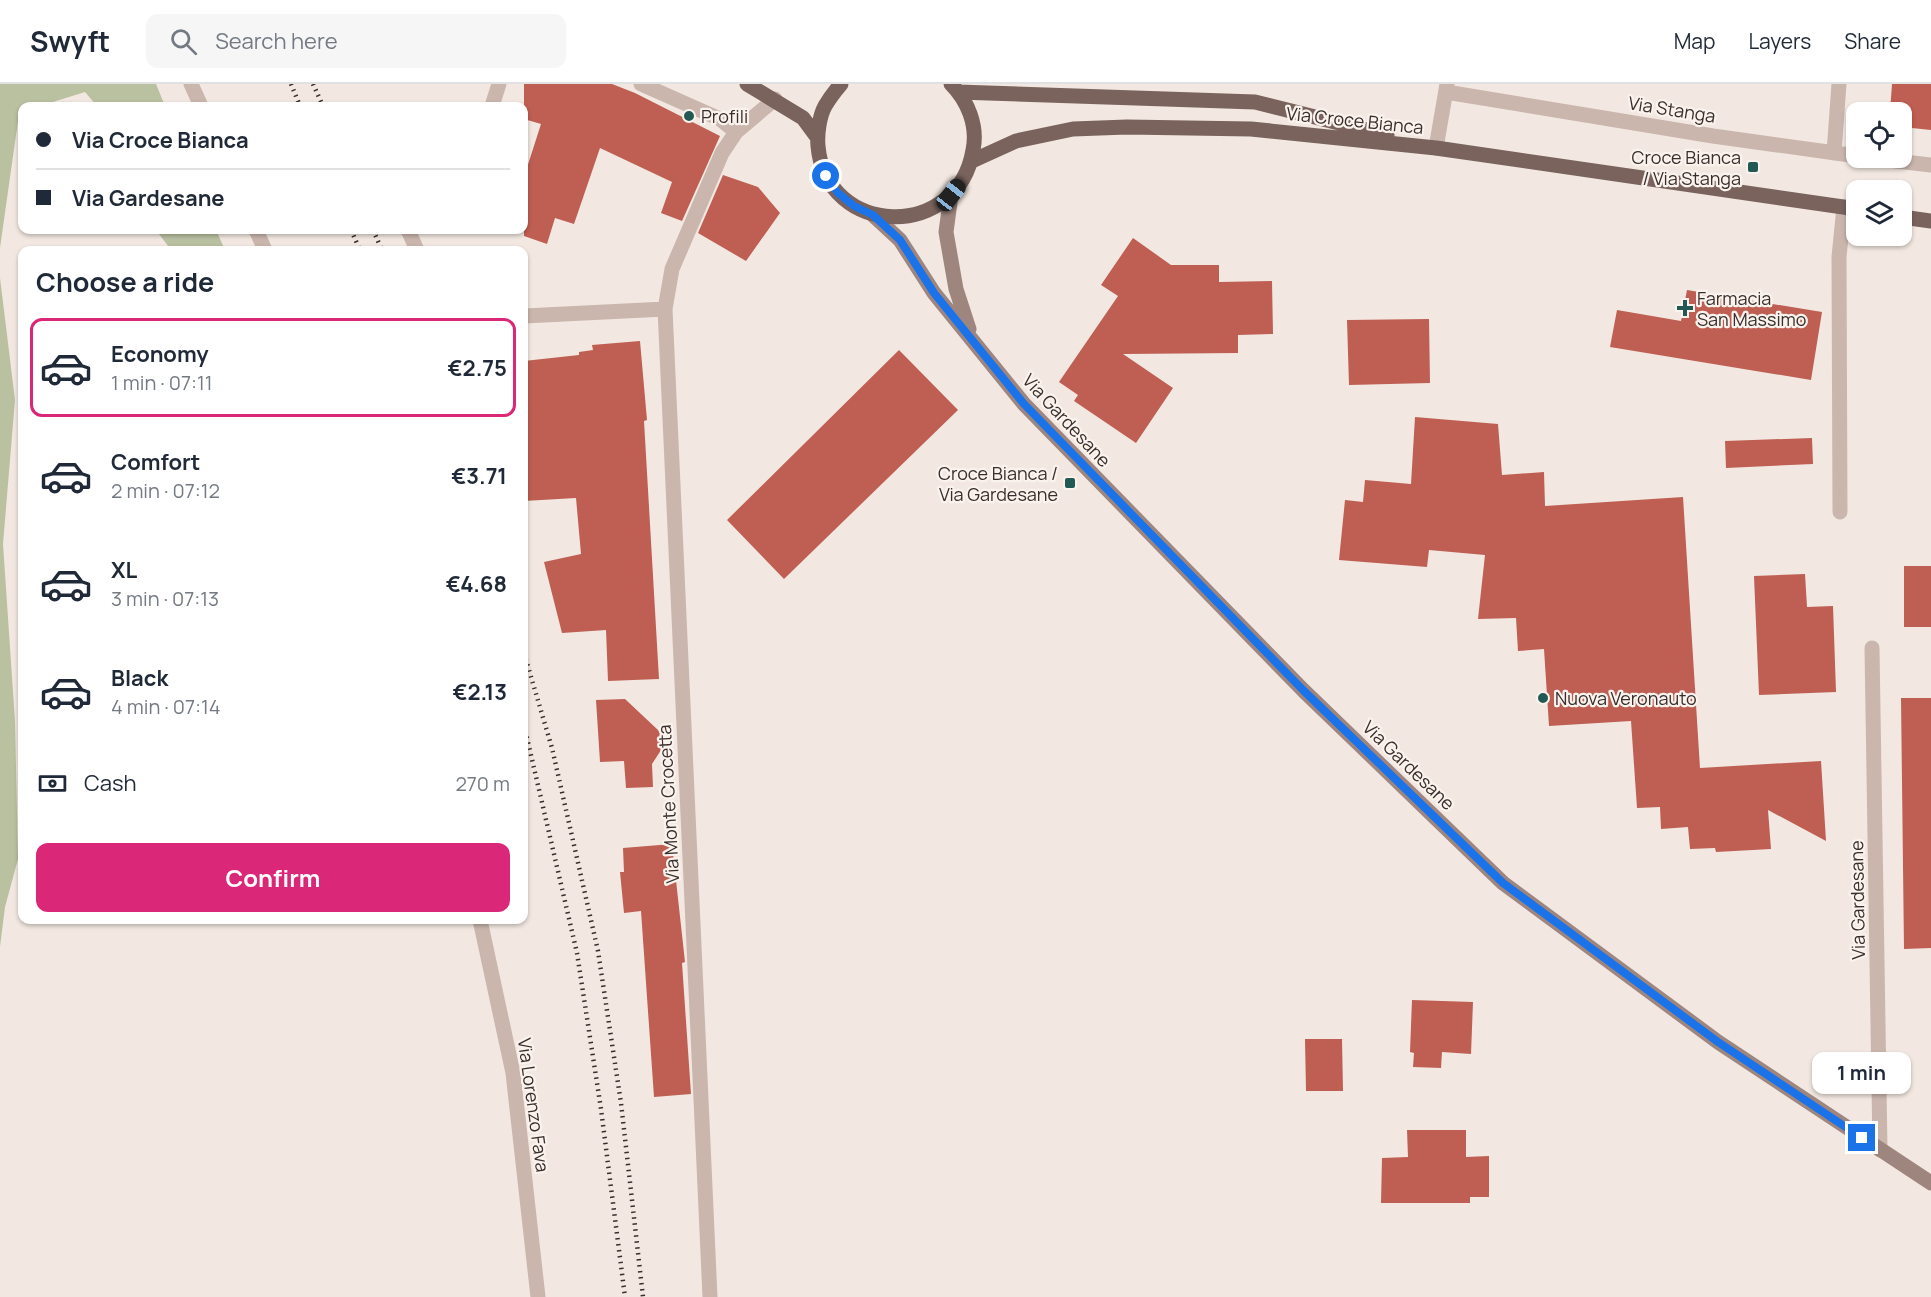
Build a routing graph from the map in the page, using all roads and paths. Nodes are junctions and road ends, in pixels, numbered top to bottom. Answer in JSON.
{"nodes":[{"id":1,"x":191,"y":84,"type":"edge"},
{"id":2,"x":499,"y":84,"type":"edge"},
{"id":3,"x":641,"y":84,"type":"edge"},
{"id":4,"x":747,"y":84,"type":"edge"},
{"id":5,"x":841,"y":84,"type":"edge"},
{"id":6,"x":1839,"y":84,"type":"edge"},
{"id":7,"x":955,"y":88,"type":"edge"},
{"id":8,"x":1446,"y":88,"type":"edge"},
{"id":9,"x":775,"y":99,"type":"junction"},
{"id":10,"x":199,"y":102,"type":"edge"},
{"id":11,"x":493,"y":102,"type":"edge"},
{"id":12,"x":736,"y":132,"type":"junction"},
{"id":13,"x":817,"y":137,"type":"junction"},
{"id":14,"x":1436,"y":148,"type":"junction"},
{"id":15,"x":1834,"y":153,"type":"junction"},
{"id":16,"x":1846,"y":155,"type":"edge"},
{"id":17,"x":972,"y":161,"type":"junction"},
{"id":18,"x":1912,"y":163,"type":"edge"},
{"id":19,"x":1931,"y":165,"type":"edge"},
{"id":20,"x":951,"y":195,"type":"junction"},
{"id":21,"x":1846,"y":207,"type":"edge"},
{"id":22,"x":873,"y":215,"type":"junction"},
{"id":23,"x":1912,"y":218,"type":"edge"},
{"id":24,"x":1931,"y":221,"type":"edge"},
{"id":25,"x":1846,"y":228,"type":"edge"},
{"id":26,"x":665,"y":309,"type":"junction"},
{"id":27,"x":528,"y":315,"type":"edge"},
{"id":28,"x":972,"y":337,"type":"junction"},
{"id":29,"x":1840,"y":512,"type":"dead end"},
{"id":30,"x":1872,"y":648,"type":"dead end"},
{"id":31,"x":481,"y":924,"type":"edge"},
{"id":32,"x":1880,"y":1150,"type":"junction"},
{"id":33,"x":1931,"y":1183,"type":"edge"},
{"id":34,"x":538,"y":1297,"type":"edge"},
{"id":35,"x":710,"y":1297,"type":"edge"}],
"edges":[{"from":1,"to":10,"type":"street"},
{"from":2,"to":11,"type":"street"},
{"from":3,"to":12,"type":"street"},
{"from":4,"to":9,"type":"main road"},
{"from":5,"to":13,"type":"main road","name":"Via Croce Bianca"},
{"from":6,"to":15,"type":"street"},
{"from":7,"to":14,"type":"main road","name":"Via Croce Bianca"},
{"from":7,"to":17,"type":"main road","name":"Via Croce Bianca"},
{"from":8,"to":14,"type":"street"},
{"from":8,"to":15,"type":"street","name":"Via Stanga"},
{"from":9,"to":12,"type":"street","name":"Via Monte Crocetta"},
{"from":9,"to":13,"type":"main road"},
{"from":12,"to":26,"type":"street","name":"Via Monte Crocetta"},
{"from":13,"to":22,"type":"main road","name":"Via Croce Bianca"},
{"from":14,"to":17,"type":"main road","name":"Via Croce Bianca"},
{"from":14,"to":21,"type":"main road"},
{"from":15,"to":16,"type":"street","name":"Via Stanga"},
{"from":17,"to":20,"type":"main road","name":"Via Croce Bianca"},
{"from":18,"to":19,"type":"street"},
{"from":20,"to":22,"type":"main road","name":"Via Croce Bianca"},
{"from":20,"to":28,"type":"main road","name":"Via Gardesane"},
{"from":22,"to":28,"type":"main road","name":"Via Gardesane"},
{"from":23,"to":24,"type":"main road"},
{"from":25,"to":29,"type":"street"},
{"from":26,"to":27,"type":"street"},
{"from":26,"to":35,"type":"street","name":"Via Monte Crocetta"},
{"from":28,"to":32,"type":"main road","name":"Via Gardesane"},
{"from":30,"to":32,"type":"street","name":"Via Gardesane"},
{"from":31,"to":34,"type":"street","name":"Via Lorenzo Fava"},
{"from":32,"to":33,"type":"main road","name":"Via Gardesane"}]}
